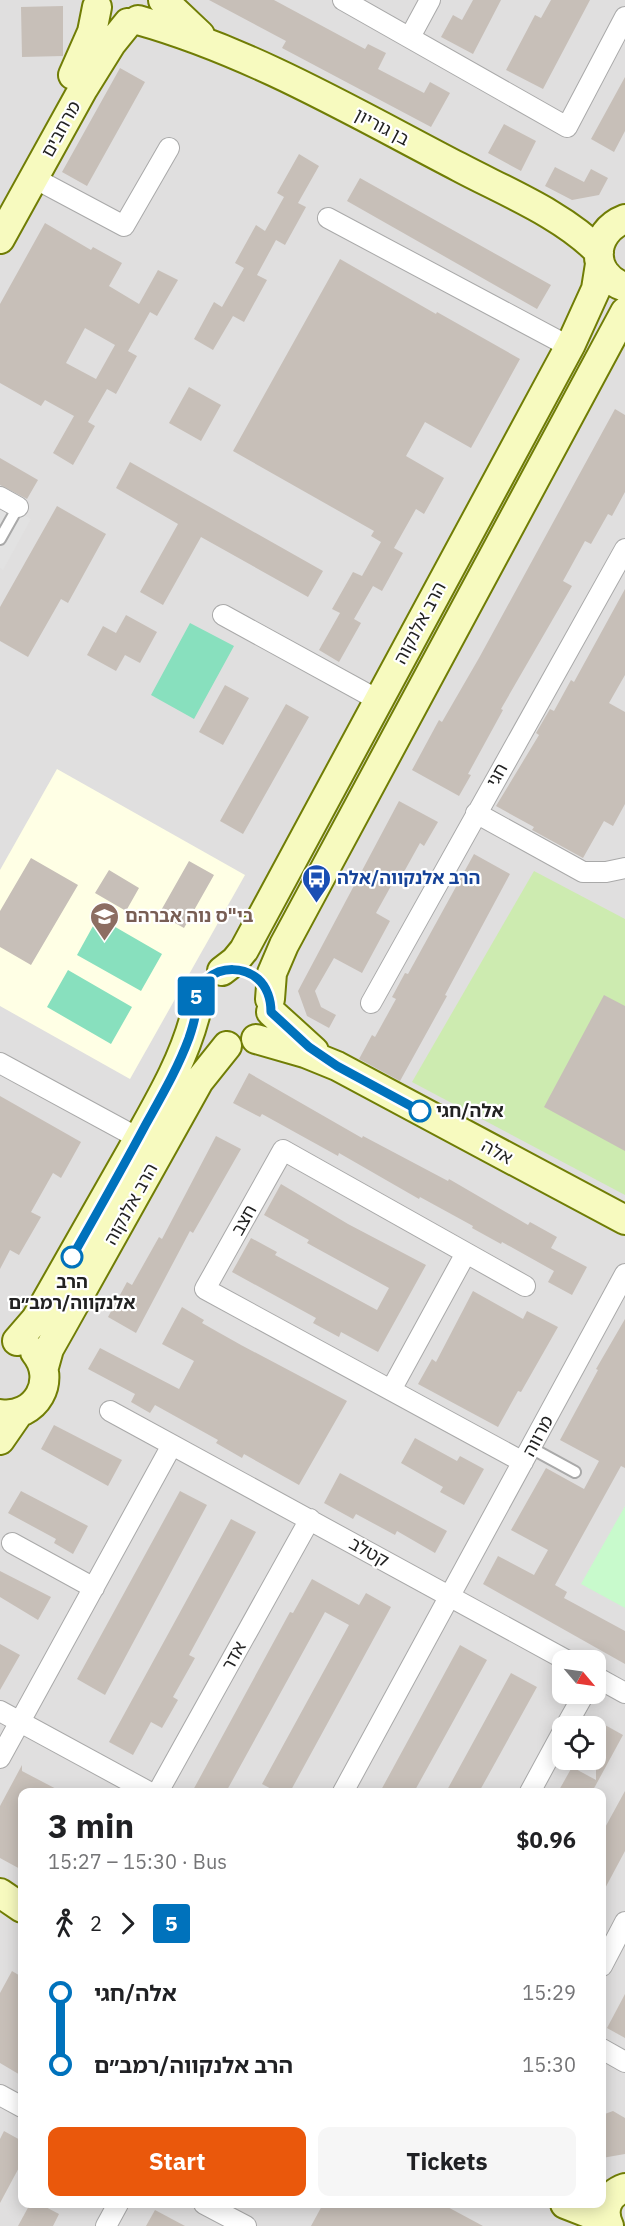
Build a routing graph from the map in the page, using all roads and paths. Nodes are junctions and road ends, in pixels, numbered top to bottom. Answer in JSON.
{"nodes":[{"id":1,"x":164,"y":0,"type":"edge"},
{"id":2,"x":343,"y":0,"type":"edge"},
{"id":3,"x":430,"y":0,"type":"edge"},
{"id":4,"x":95,"y":3,"type":"edge"},
{"id":5,"x":140,"y":14,"type":"edge"},
{"id":6,"x":625,"y":17,"type":"edge"},
{"id":7,"x":410,"y":37,"type":"junction"},
{"id":8,"x":213,"y":45,"type":"junction"},
{"id":9,"x":169,"y":148,"type":"dead end"},
{"id":10,"x":33,"y":178,"type":"junction"},
{"id":11,"x":0,"y":209,"type":"edge"},
{"id":12,"x":328,"y":218,"type":"dead end"},
{"id":13,"x":612,"y":233,"type":"edge"},
{"id":14,"x":0,"y":239,"type":"edge"},
{"id":15,"x":625,"y":287,"type":"edge"},
{"id":16,"x":625,"y":312,"type":"edge"},
{"id":17,"x":625,"y":336,"type":"edge"},
{"id":18,"x":570,"y":347,"type":"junction"},
{"id":19,"x":590,"y":376,"type":"junction"},
{"id":20,"x":0,"y":497,"type":"edge"},
{"id":21,"x":18,"y":507,"type":"joint"},
{"id":22,"x":0,"y":539,"type":"edge"},
{"id":23,"x":625,"y":549,"type":"edge"},
{"id":24,"x":223,"y":615,"type":"dead end"},
{"id":25,"x":378,"y":700,"type":"junction"},
{"id":26,"x":476,"y":813,"type":"junction"},
{"id":27,"x":625,"y":868,"type":"edge"},
{"id":28,"x":222,"y":971,"type":"junction"},
{"id":29,"x":371,"y":1003,"type":"dead end"},
{"id":30,"x":270,"y":1005,"type":"junction"},
{"id":31,"x":195,"y":1016,"type":"junction"},
{"id":32,"x":256,"y":1039,"type":"junction"},
{"id":33,"x":227,"y":1046,"type":"junction"},
{"id":34,"x":0,"y":1063,"type":"edge"},
{"id":35,"x":337,"y":1066,"type":"junction"},
{"id":36,"x":138,"y":1138,"type":"junction"},
{"id":37,"x":625,"y":1220,"type":"edge"},
{"id":38,"x":466,"y":1253,"type":"junction"},
{"id":39,"x":625,"y":1274,"type":"edge"},
{"id":40,"x":525,"y":1286,"type":"dead end"},
{"id":41,"x":4,"y":1341,"type":"edge"},
{"id":42,"x":44,"y":1367,"type":"junction"},
{"id":43,"x":391,"y":1390,"type":"junction"},
{"id":44,"x":110,"y":1411,"type":"dead end"},
{"id":45,"x":9,"y":1414,"type":"edge"},
{"id":46,"x":0,"y":1440,"type":"edge"},
{"id":47,"x":172,"y":1445,"type":"junction"},
{"id":48,"x":527,"y":1455,"type":"junction"},
{"id":49,"x":575,"y":1472,"type":"dead end"},
{"id":50,"x":310,"y":1519,"type":"junction"},
{"id":51,"x":12,"y":1544,"type":"dead end"},
{"id":52,"x":93,"y":1588,"type":"junction"},
{"id":53,"x":450,"y":1597,"type":"junction"},
{"id":54,"x":552,"y":1652,"type":"edge"},
{"id":55,"x":606,"y":1683,"type":"edge"},
{"id":56,"x":625,"y":1693,"type":"edge"},
{"id":57,"x":0,"y":1712,"type":"edge"},
{"id":58,"x":20,"y":1722,"type":"junction"},
{"id":59,"x":552,"y":1751,"type":"edge"},
{"id":60,"x":0,"y":1758,"type":"edge"},
{"id":61,"x":142,"y":1788,"type":"edge"},
{"id":62,"x":160,"y":1788,"type":"edge"},
{"id":63,"x":345,"y":1788,"type":"edge"},
{"id":64,"x":532,"y":1788,"type":"edge"},
{"id":65,"x":0,"y":1893,"type":"edge"},
{"id":66,"x":18,"y":1905,"type":"edge"},
{"id":67,"x":0,"y":1908,"type":"edge"},
{"id":68,"x":18,"y":1916,"type":"edge"},
{"id":69,"x":625,"y":1922,"type":"edge"},
{"id":70,"x":606,"y":1958,"type":"edge"},
{"id":71,"x":606,"y":2051,"type":"edge"},
{"id":72,"x":625,"y":2062,"type":"edge"},
{"id":73,"x":0,"y":2094,"type":"edge"},
{"id":74,"x":18,"y":2105,"type":"edge"},
{"id":75,"x":116,"y":2208,"type":"edge"},
{"id":76,"x":212,"y":2208,"type":"edge"},
{"id":77,"x":106,"y":2226,"type":"edge"},
{"id":78,"x":246,"y":2226,"type":"edge"}],
"edges":[{"from":1,"to":8,"type":"main road","name":"בן גוריון"},
{"from":2,"to":7,"type":"street"},
{"from":3,"to":7,"type":"street"},
{"from":4,"to":5,"type":"main road","name":"בן גוריון"},
{"from":4,"to":11,"type":"main road","name":"מרחבים"},
{"from":5,"to":8,"type":"main road","name":"בן גוריון"},
{"from":5,"to":10,"type":"main road","name":"מרחבים"},
{"from":6,"to":7,"type":"street"},
{"from":8,"to":13,"type":"main road","name":"בן גוריון"},
{"from":9,"to":10,"type":"street"},
{"from":10,"to":14,"type":"main road","name":"מרחבים"},
{"from":12,"to":18,"type":"street"},
{"from":13,"to":15,"type":"main road"},
{"from":13,"to":18,"type":"main road","name":"הרב אלנקוה"},
{"from":16,"to":19,"type":"main road","name":"הרב אלנקוה"},
{"from":17,"to":19,"type":"main road"},
{"from":18,"to":25,"type":"main road","name":"הרב אלנקוה"},
{"from":19,"to":30,"type":"main road","name":"הרב אלנקוה"},
{"from":20,"to":21,"type":"street"},
{"from":21,"to":22,"type":"lane"},
{"from":23,"to":26,"type":"street","name":"חגי"},
{"from":24,"to":25,"type":"street"},
{"from":25,"to":28,"type":"main road","name":"הרב אלנקוה"},
{"from":26,"to":27,"type":"street"},
{"from":26,"to":29,"type":"street","name":"חגי"},
{"from":28,"to":30,"type":"main road"},
{"from":28,"to":31,"type":"main road"},
{"from":30,"to":32,"type":"main road"},
{"from":30,"to":35,"type":"main road","name":"אלה"},
{"from":31,"to":33,"type":"main road"},
{"from":31,"to":36,"type":"main road","name":"הרב אלנקוה"},
{"from":32,"to":33,"type":"main road"},
{"from":32,"to":35,"type":"main road","name":"אלה"},
{"from":33,"to":42,"type":"main road","name":"הרב אלנקוה"},
{"from":34,"to":36,"type":"street"},
{"from":35,"to":37,"type":"main road","name":"אלה"},
{"from":36,"to":41,"type":"main road","name":"הרב אלנקוה"},
{"from":38,"to":40,"type":"street","name":"חצב"},
{"from":38,"to":43,"type":"street"},
{"from":38,"to":43,"type":"street","name":"חצב"},
{"from":39,"to":48,"type":"street","name":"מרווה"},
{"from":41,"to":42,"type":"main road"},
{"from":42,"to":45,"type":"main road","name":"הרב אלנקוה"},
{"from":43,"to":48,"type":"street","name":"חצב"},
{"from":44,"to":47,"type":"street","name":"קטלב"},
{"from":45,"to":46,"type":"main road"},
{"from":47,"to":50,"type":"street","name":"קטלב"},
{"from":47,"to":52,"type":"street"},
{"from":48,"to":49,"type":"lane"},
{"from":48,"to":53,"type":"street","name":"מרווה"},
{"from":50,"to":53,"type":"street","name":"קטלב"},
{"from":50,"to":62,"type":"street","name":"אדר"},
{"from":51,"to":52,"type":"street"},
{"from":52,"to":58,"type":"street"},
{"from":53,"to":54,"type":"street","name":"קטלב"},
{"from":53,"to":63,"type":"street","name":"מרווה"},
{"from":55,"to":56,"type":"street"},
{"from":57,"to":58,"type":"street"},
{"from":58,"to":60,"type":"street"},
{"from":58,"to":61,"type":"street"},
{"from":59,"to":64,"type":"street"},
{"from":65,"to":66,"type":"main road"},
{"from":67,"to":68,"type":"main road"},
{"from":69,"to":70,"type":"street"},
{"from":71,"to":72,"type":"street"},
{"from":73,"to":74,"type":"street"},
{"from":75,"to":77,"type":"street"},
{"from":76,"to":78,"type":"street"}]}
